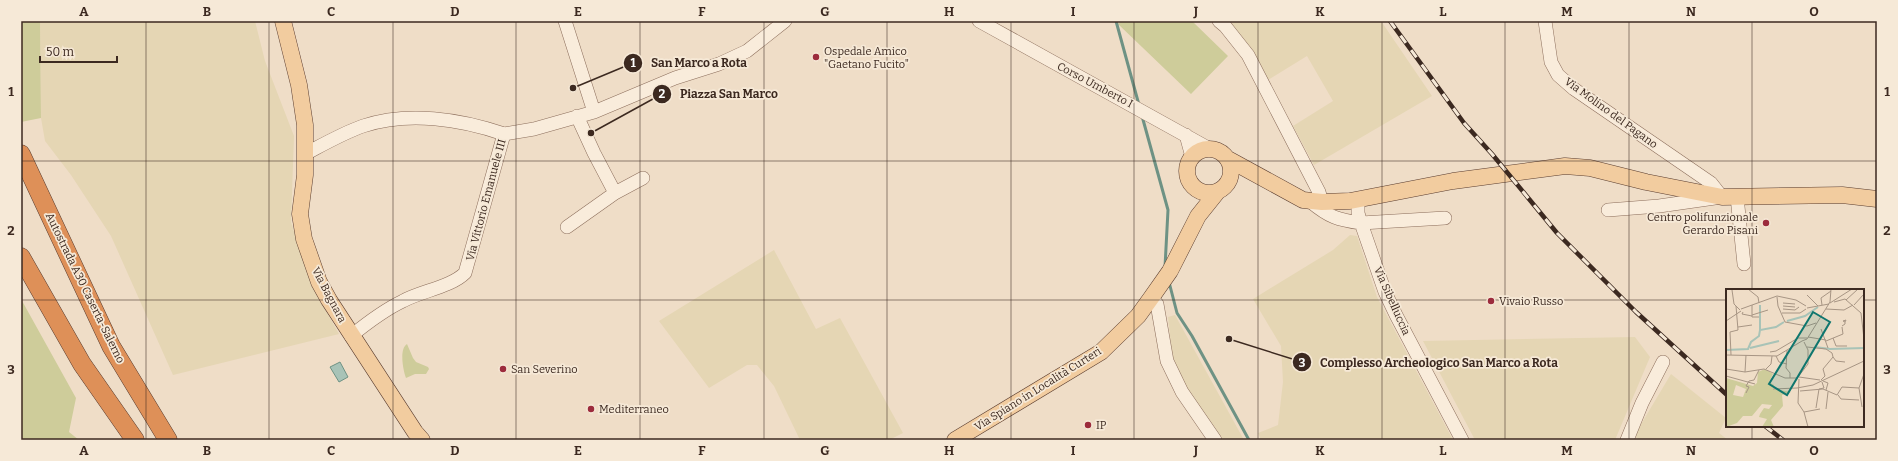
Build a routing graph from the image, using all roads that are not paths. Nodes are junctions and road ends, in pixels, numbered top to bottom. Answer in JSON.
{"nodes":[{"id":1,"x":283,"y":21,"type":"edge"},
{"id":2,"x":565,"y":21,"type":"edge"},
{"id":3,"x":785,"y":21,"type":"edge"},
{"id":4,"x":979,"y":21,"type":"edge"},
{"id":5,"x":1219,"y":21,"type":"edge"},
{"id":6,"x":1545,"y":21,"type":"edge"},
{"id":7,"x":594,"y":112,"type":"junction"},
{"id":8,"x":577,"y":116,"type":"junction"},
{"id":9,"x":504,"y":134,"type":"junction"},
{"id":10,"x":1186,"y":135,"type":"junction"},
{"id":11,"x":1210,"y":149,"type":"junction"},
{"id":12,"x":21,"y":154,"type":"edge"},
{"id":13,"x":305,"y":154,"type":"junction"},
{"id":14,"x":1192,"y":157,"type":"junction"},
{"id":15,"x":1228,"y":159,"type":"junction"},
{"id":16,"x":1689,"y":169,"type":"junction"},
{"id":17,"x":1256,"y":174,"type":"junction"},
{"id":18,"x":643,"y":178,"type":"dead end"},
{"id":19,"x":1223,"y":186,"type":"junction"},
{"id":20,"x":1196,"y":189,"type":"junction"},
{"id":21,"x":1688,"y":190,"type":"junction"},
{"id":22,"x":615,"y":192,"type":"junction"},
{"id":23,"x":1729,"y":197,"type":"junction"},
{"id":24,"x":1358,"y":199,"type":"junction"},
{"id":25,"x":1877,"y":199,"type":"edge"},
{"id":26,"x":1317,"y":202,"type":"junction"},
{"id":27,"x":1608,"y":210,"type":"dead end"},
{"id":28,"x":1198,"y":216,"type":"junction"},
{"id":29,"x":1445,"y":218,"type":"dead end"},
{"id":30,"x":1361,"y":223,"type":"junction"},
{"id":31,"x":567,"y":227,"type":"dead end"},
{"id":32,"x":21,"y":257,"type":"edge"},
{"id":33,"x":1744,"y":264,"type":"dead end"},
{"id":34,"x":1151,"y":298,"type":"junction"},
{"id":35,"x":351,"y":336,"type":"junction"},
{"id":36,"x":1663,"y":362,"type":"dead end"},
{"id":37,"x":418,"y":438,"type":"edge"},
{"id":38,"x":135,"y":440,"type":"edge"},
{"id":39,"x":168,"y":440,"type":"edge"},
{"id":40,"x":955,"y":440,"type":"edge"},
{"id":41,"x":1215,"y":440,"type":"edge"},
{"id":42,"x":1462,"y":440,"type":"edge"},
{"id":43,"x":1626,"y":440,"type":"edge"}],
"edges":[{"from":1,"to":13,"type":"main road","name":"Via Bagnara"},
{"from":2,"to":7,"type":"street"},
{"from":3,"to":7,"type":"street","name":"Via Vittorio Emanuele III"},
{"from":4,"to":10,"type":"street","name":"Corso Umberto I"},
{"from":5,"to":26,"type":"street"},
{"from":6,"to":16,"type":"street","name":"Via Molino del Pagano"},
{"from":7,"to":8,"type":"street","name":"Via Vittorio Emanuele III"},
{"from":8,"to":9,"type":"street","name":"Via Vittorio Emanuele III"},
{"from":8,"to":22,"type":"street"},
{"from":9,"to":13,"type":"street"},
{"from":9,"to":35,"type":"street","name":"Via Vittorio Emanuele III"},
{"from":10,"to":11,"type":"street","name":"Corso Umberto I"},
{"from":10,"to":14,"type":"street"},
{"from":11,"to":14,"type":"main road"},
{"from":11,"to":15,"type":"main road"},
{"from":12,"to":39,"type":"highway","name":"Autostrada A30 Caserta-Salerno"},
{"from":13,"to":35,"type":"main road","name":"Via Bagnara"},
{"from":14,"to":20,"type":"main road"},
{"from":15,"to":17,"type":"main road"},
{"from":15,"to":19,"type":"main road"},
{"from":16,"to":21,"type":"street"},
{"from":16,"to":23,"type":"street","name":"Via Molino del Pagano"},
{"from":17,"to":19,"type":"main road"},
{"from":17,"to":26,"type":"main road"},
{"from":18,"to":22,"type":"street"},
{"from":19,"to":20,"type":"main road"},
{"from":19,"to":28,"type":"main road","name":"Via Spiano in Località Curteri"},
{"from":20,"to":28,"type":"main road"},
{"from":21,"to":23,"type":"main road"},
{"from":21,"to":24,"type":"main road"},
{"from":22,"to":31,"type":"street"},
{"from":23,"to":25,"type":"main road"},
{"from":23,"to":27,"type":"street"},
{"from":23,"to":33,"type":"street"},
{"from":24,"to":26,"type":"main road"},
{"from":24,"to":30,"type":"street","name":"Via Sibelluccia"},
{"from":26,"to":30,"type":"street"},
{"from":28,"to":34,"type":"main road","name":"Via Spiano in Località Curteri"},
{"from":29,"to":30,"type":"street"},
{"from":30,"to":42,"type":"street","name":"Via Sibelluccia"},
{"from":32,"to":38,"type":"highway"},
{"from":34,"to":40,"type":"main road","name":"Via Spiano in Località Curteri"},
{"from":34,"to":41,"type":"street"},
{"from":35,"to":37,"type":"main road","name":"Via Bagnara"},
{"from":36,"to":43,"type":"street"}]}
